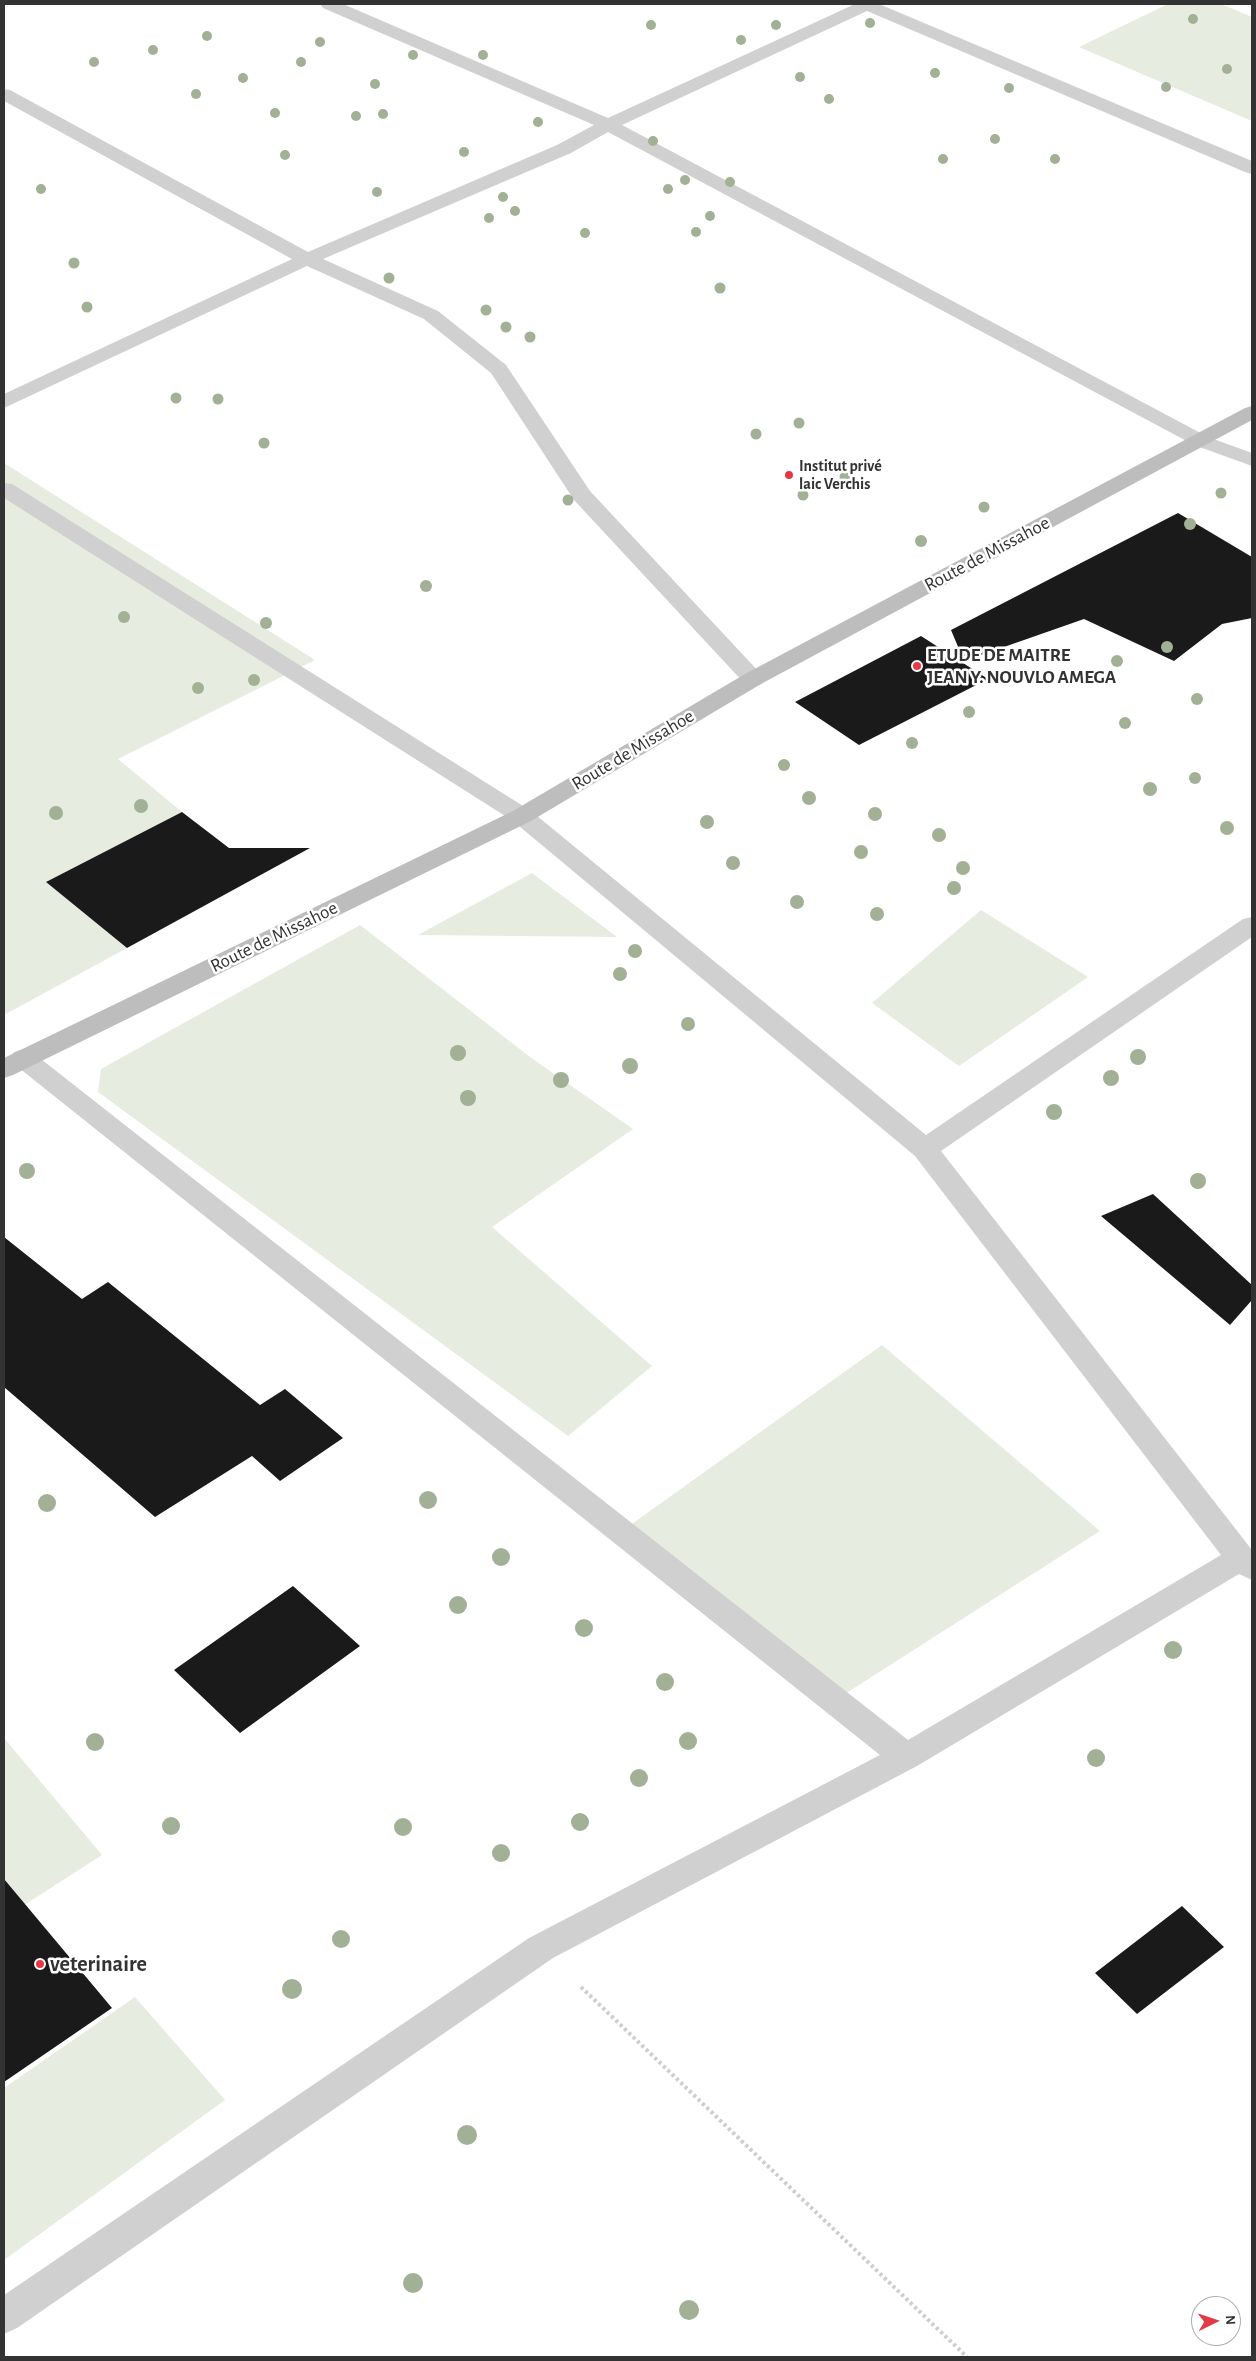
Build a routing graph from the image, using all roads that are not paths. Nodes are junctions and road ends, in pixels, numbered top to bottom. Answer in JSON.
{"nodes":[{"id":1,"x":329,"y":4,"type":"edge"},
{"id":2,"x":867,"y":4,"type":"edge"},
{"id":3,"x":4,"y":94,"type":"edge"},
{"id":4,"x":608,"y":125,"type":"junction"},
{"id":5,"x":1252,"y":168,"type":"edge"},
{"id":6,"x":307,"y":259,"type":"junction"},
{"id":7,"x":4,"y":402,"type":"edge"},
{"id":8,"x":1252,"y":412,"type":"edge"},
{"id":9,"x":1201,"y":441,"type":"junction"},
{"id":10,"x":1252,"y":460,"type":"edge"},
{"id":11,"x":4,"y":489,"type":"edge"},
{"id":12,"x":753,"y":678,"type":"junction"},
{"id":13,"x":522,"y":816,"type":"junction"},
{"id":14,"x":1252,"y":925,"type":"edge"},
{"id":15,"x":14,"y":1063,"type":"edge"},
{"id":16,"x":925,"y":1149,"type":"junction"},
{"id":17,"x":1247,"y":1563,"type":"edge"},
{"id":18,"x":906,"y":1757,"type":"junction"},
{"id":19,"x":4,"y":2316,"type":"edge"}],
"edges":[{"from":1,"to":4,"type":"street"},
{"from":2,"to":4,"type":"street"},
{"from":2,"to":5,"type":"street"},
{"from":3,"to":6,"type":"street"},
{"from":4,"to":6,"type":"street"},
{"from":4,"to":9,"type":"street"},
{"from":6,"to":7,"type":"street"},
{"from":6,"to":12,"type":"street"},
{"from":8,"to":9,"type":"main road","name":"Route de Missahoe"},
{"from":9,"to":10,"type":"street"},
{"from":9,"to":12,"type":"main road","name":"Route de Missahoe"},
{"from":11,"to":13,"type":"street"},
{"from":12,"to":13,"type":"main road","name":"Route de Missahoe"},
{"from":13,"to":15,"type":"main road","name":"Route de Missahoe"},
{"from":13,"to":16,"type":"street"},
{"from":14,"to":16,"type":"street"},
{"from":15,"to":18,"type":"street"},
{"from":16,"to":17,"type":"street"},
{"from":17,"to":18,"type":"street"},
{"from":18,"to":19,"type":"street"}]}
